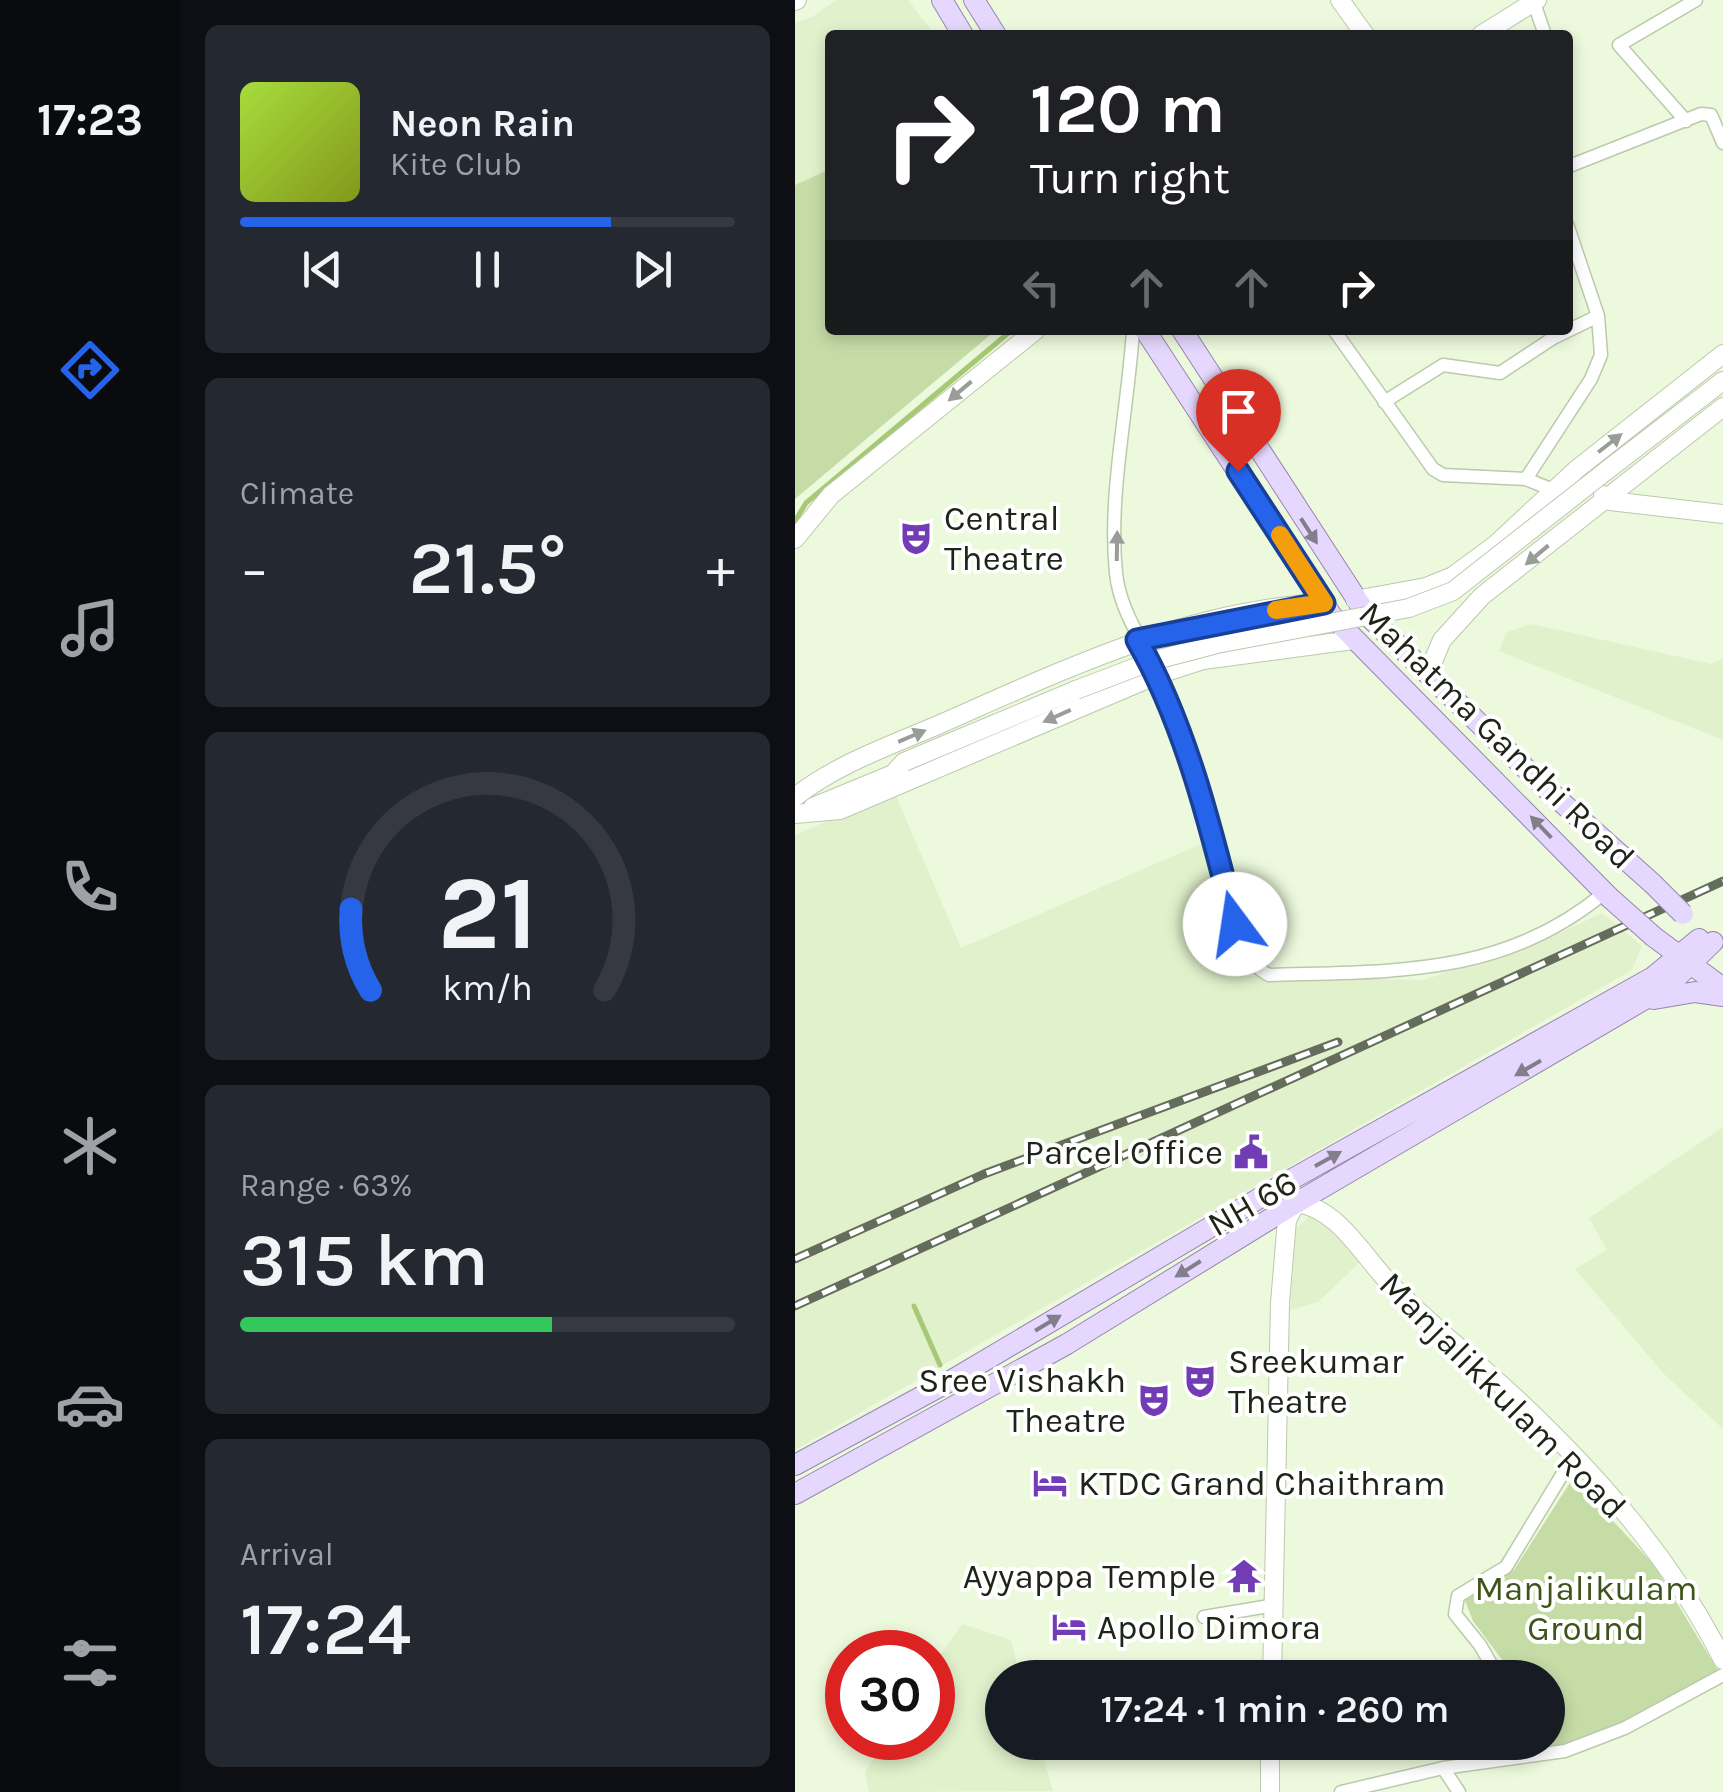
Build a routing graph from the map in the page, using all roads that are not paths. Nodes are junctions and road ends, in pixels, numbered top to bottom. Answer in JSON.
{"nodes":[{"id":1,"x":942,"y":0,"type":"edge"},
{"id":2,"x":975,"y":0,"type":"edge"},
{"id":3,"x":1340,"y":0,"type":"edge"},
{"id":4,"x":1696,"y":0,"type":"edge"},
{"id":5,"x":1535,"y":1,"type":"edge"},
{"id":6,"x":960,"y":30,"type":"edge"},
{"id":7,"x":993,"y":30,"type":"edge"},
{"id":8,"x":1361,"y":30,"type":"edge"},
{"id":9,"x":1489,"y":30,"type":"edge"},
{"id":10,"x":1544,"y":30,"type":"edge"},
{"id":11,"x":1686,"y":121,"type":"junction"},
{"id":12,"x":1723,"y":143,"type":"edge"},
{"id":13,"x":1573,"y":166,"type":"edge"},
{"id":14,"x":1573,"y":242,"type":"edge"},
{"id":15,"x":1598,"y":316,"type":"junction"},
{"id":16,"x":1573,"y":328,"type":"edge"},
{"id":17,"x":1030,"y":335,"type":"edge"},
{"id":18,"x":1133,"y":335,"type":"edge"},
{"id":19,"x":1148,"y":335,"type":"edge"},
{"id":20,"x":1185,"y":335,"type":"edge"},
{"id":21,"x":1337,"y":335,"type":"edge"},
{"id":22,"x":1559,"y":335,"type":"edge"},
{"id":23,"x":1723,"y":354,"type":"edge"},
{"id":24,"x":1723,"y":381,"type":"edge"},
{"id":25,"x":1384,"y":402,"type":"junction"},
{"id":26,"x":1723,"y":406,"type":"edge"},
{"id":27,"x":1526,"y":479,"type":"junction"},
{"id":28,"x":1553,"y":490,"type":"junction"},
{"id":29,"x":1607,"y":496,"type":"junction"},
{"id":30,"x":1723,"y":514,"type":"edge"},
{"id":31,"x":795,"y":540,"type":"edge"},
{"id":32,"x":1355,"y":600,"type":"junction"},
{"id":33,"x":1324,"y":603,"type":"junction"},
{"id":34,"x":1137,"y":640,"type":"junction"},
{"id":35,"x":1353,"y":640,"type":"junction"},
{"id":36,"x":1427,"y":673,"type":"junction"},
{"id":37,"x":1157,"y":675,"type":"junction"},
{"id":38,"x":903,"y":762,"type":"junction"},
{"id":39,"x":795,"y":798,"type":"edge"},
{"id":40,"x":795,"y":814,"type":"edge"},
{"id":41,"x":1606,"y":895,"type":"junction"},
{"id":42,"x":1716,"y":938,"type":"edge"},
{"id":43,"x":1687,"y":960,"type":"junction"},
{"id":44,"x":1723,"y":988,"type":"edge"},
{"id":45,"x":1723,"y":996,"type":"edge"},
{"id":46,"x":1642,"y":1001,"type":"junction"},
{"id":47,"x":1285,"y":1183,"type":"junction"},
{"id":48,"x":1295,"y":1203,"type":"junction"},
{"id":49,"x":841,"y":1440,"type":"junction"},
{"id":50,"x":1573,"y":1454,"type":"junction"},
{"id":51,"x":853,"y":1464,"type":"junction"},
{"id":52,"x":795,"y":1465,"type":"edge"},
{"id":53,"x":795,"y":1494,"type":"edge"},
{"id":54,"x":1275,"y":1606,"type":"junction"},
{"id":55,"x":1204,"y":1618,"type":"dead end"},
{"id":56,"x":1273,"y":1660,"type":"edge"},
{"id":57,"x":1489,"y":1660,"type":"edge"},
{"id":58,"x":1723,"y":1660,"type":"edge"},
{"id":59,"x":1723,"y":1675,"type":"edge"},
{"id":60,"x":1565,"y":1744,"type":"edge"},
{"id":61,"x":1271,"y":1760,"type":"edge"},
{"id":62,"x":1480,"y":1760,"type":"edge"},
{"id":63,"x":1443,"y":1768,"type":"junction"},
{"id":64,"x":1270,"y":1792,"type":"edge"},
{"id":65,"x":1341,"y":1792,"type":"edge"},
{"id":66,"x":1459,"y":1792,"type":"edge"}],
"edges":[{"from":1,"to":6,"type":"main road"},
{"from":2,"to":7,"type":"main road"},
{"from":3,"to":8,"type":"street"},
{"from":4,"to":11,"type":"street"},
{"from":5,"to":9,"type":"street"},
{"from":5,"to":10,"type":"street"},
{"from":11,"to":12,"type":"street"},
{"from":11,"to":13,"type":"street"},
{"from":14,"to":15,"type":"street"},
{"from":15,"to":16,"type":"street"},
{"from":15,"to":27,"type":"street"},
{"from":17,"to":31,"type":"street","one_way":true},
{"from":34,"to":18,"type":"street","one_way":true},
{"from":19,"to":33,"type":"main road","name":"Mahatma Gandhi Road"},
{"from":20,"to":32,"type":"main road","name":"Mahatma Gandhi Road","one_way":true},
{"from":21,"to":25,"type":"street"},
{"from":22,"to":25,"type":"street"},
{"from":28,"to":23,"type":"street","one_way":true},
{"from":24,"to":38,"type":"street","bridge":true},
{"from":25,"to":27,"type":"street"},
{"from":26,"to":29,"type":"street"},
{"from":27,"to":28,"type":"street"},
{"from":28,"to":29,"type":"street"},
{"from":28,"to":32,"type":"street"},
{"from":29,"to":30,"type":"street"},
{"from":29,"to":36,"type":"street","one_way":true},
{"from":32,"to":36,"type":"main road","name":"Mahatma Gandhi Road"},
{"from":33,"to":34,"type":"street"},
{"from":33,"to":35,"type":"main road","name":"Mahatma Gandhi Road"},
{"from":34,"to":37,"type":"street"},
{"from":39,"to":34,"type":"street","one_way":true},
{"from":35,"to":37,"type":"street"},
{"from":41,"to":35,"type":"main road","name":"Mahatma Gandhi Road","one_way":true},
{"from":36,"to":42,"type":"main road","name":"Mahatma Gandhi Road","bridge":true},
{"from":37,"to":40,"type":"street","one_way":true},
{"from":37,"to":41,"type":"street"},
{"from":38,"to":39,"type":"street"},
{"from":38,"to":40,"type":"street"},
{"from":41,"to":43,"type":"main road","name":"Mahatma Gandhi Road","bridge":true},
{"from":42,"to":43,"type":"main road","name":"NH 66"},
{"from":43,"to":44,"type":"main road"},
{"from":43,"to":46,"type":"main road","name":"NH 66"},
{"from":47,"to":43,"type":"main road","name":"NH 66","one_way":true},
{"from":45,"to":46,"type":"main road"},
{"from":46,"to":48,"type":"main road","name":"NH 66","one_way":true},
{"from":47,"to":48,"type":"street"},
{"from":49,"to":47,"type":"main road","name":"NH 66","one_way":true},
{"from":48,"to":50,"type":"street","name":"Manjalikkulam Road"},
{"from":48,"to":51,"type":"main road","name":"NH 66","one_way":true},
{"from":48,"to":54,"type":"street"},
{"from":49,"to":51,"type":"main road"},
{"from":49,"to":52,"type":"main road","name":"NH 66"},
{"from":50,"to":57,"type":"street"},
{"from":50,"to":58,"type":"street","name":"Manjalikkulam Road"},
{"from":51,"to":53,"type":"main road","name":"NH 66"},
{"from":54,"to":55,"type":"street"},
{"from":54,"to":56,"type":"street"},
{"from":59,"to":60,"type":"street"},
{"from":61,"to":64,"type":"street"},
{"from":62,"to":63,"type":"street"},
{"from":63,"to":65,"type":"street"},
{"from":63,"to":66,"type":"street"}]}
